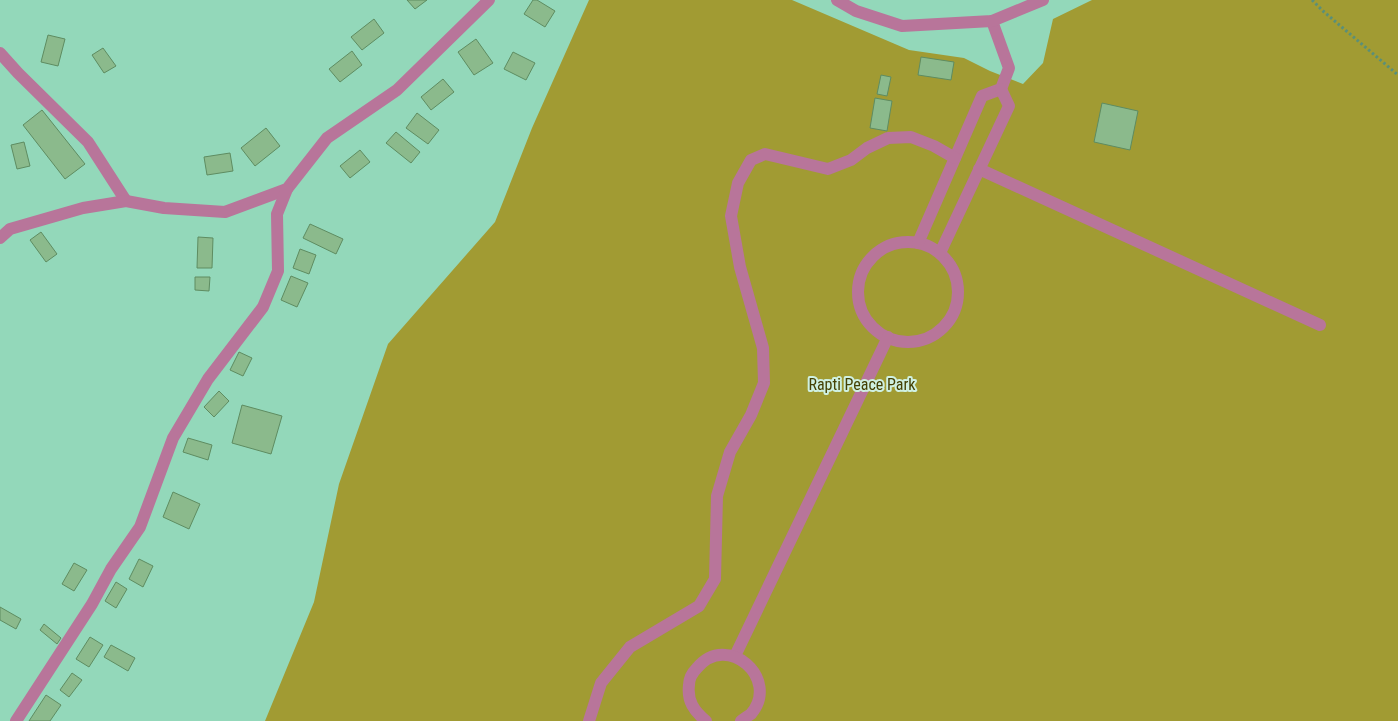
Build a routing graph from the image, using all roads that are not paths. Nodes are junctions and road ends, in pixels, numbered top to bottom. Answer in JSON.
{"nodes":[{"id":1,"x":488,"y":0,"type":"edge"},
{"id":2,"x":837,"y":0,"type":"edge"},
{"id":3,"x":1044,"y":0,"type":"edge"},
{"id":4,"x":992,"y":22,"type":"junction"},
{"id":5,"x":0,"y":53,"type":"edge"},
{"id":6,"x":1001,"y":89,"type":"junction"},
{"id":7,"x":955,"y":158,"type":"junction"},
{"id":8,"x":979,"y":169,"type":"junction"},
{"id":9,"x":287,"y":190,"type":"junction"},
{"id":10,"x":126,"y":201,"type":"junction"},
{"id":11,"x":0,"y":238,"type":"edge"},
{"id":12,"x":918,"y":243,"type":"junction"},
{"id":13,"x":940,"y":253,"type":"junction"},
{"id":14,"x":1320,"y":325,"type":"dead end"},
{"id":15,"x":888,"y":337,"type":"junction"},
{"id":16,"x":735,"y":656,"type":"junction"},
{"id":17,"x":16,"y":721,"type":"edge"},
{"id":18,"x":589,"y":721,"type":"edge"},
{"id":19,"x":706,"y":721,"type":"edge"},
{"id":20,"x":742,"y":721,"type":"edge"}],
"edges":[{"from":1,"to":9,"type":"street"},
{"from":2,"to":4,"type":"street"},
{"from":3,"to":4,"type":"street"},
{"from":4,"to":6,"type":"street"},
{"from":5,"to":10,"type":"street"},
{"from":6,"to":7,"type":"street"},
{"from":6,"to":8,"type":"street"},
{"from":7,"to":12,"type":"street"},
{"from":7,"to":18,"type":"street"},
{"from":8,"to":13,"type":"street"},
{"from":8,"to":14,"type":"street"},
{"from":9,"to":10,"type":"street"},
{"from":9,"to":17,"type":"street"},
{"from":10,"to":11,"type":"street"},
{"from":12,"to":13,"type":"street"},
{"from":12,"to":15,"type":"street"},
{"from":13,"to":15,"type":"street"},
{"from":15,"to":16,"type":"street"},
{"from":16,"to":19,"type":"street"},
{"from":16,"to":20,"type":"street"}]}
